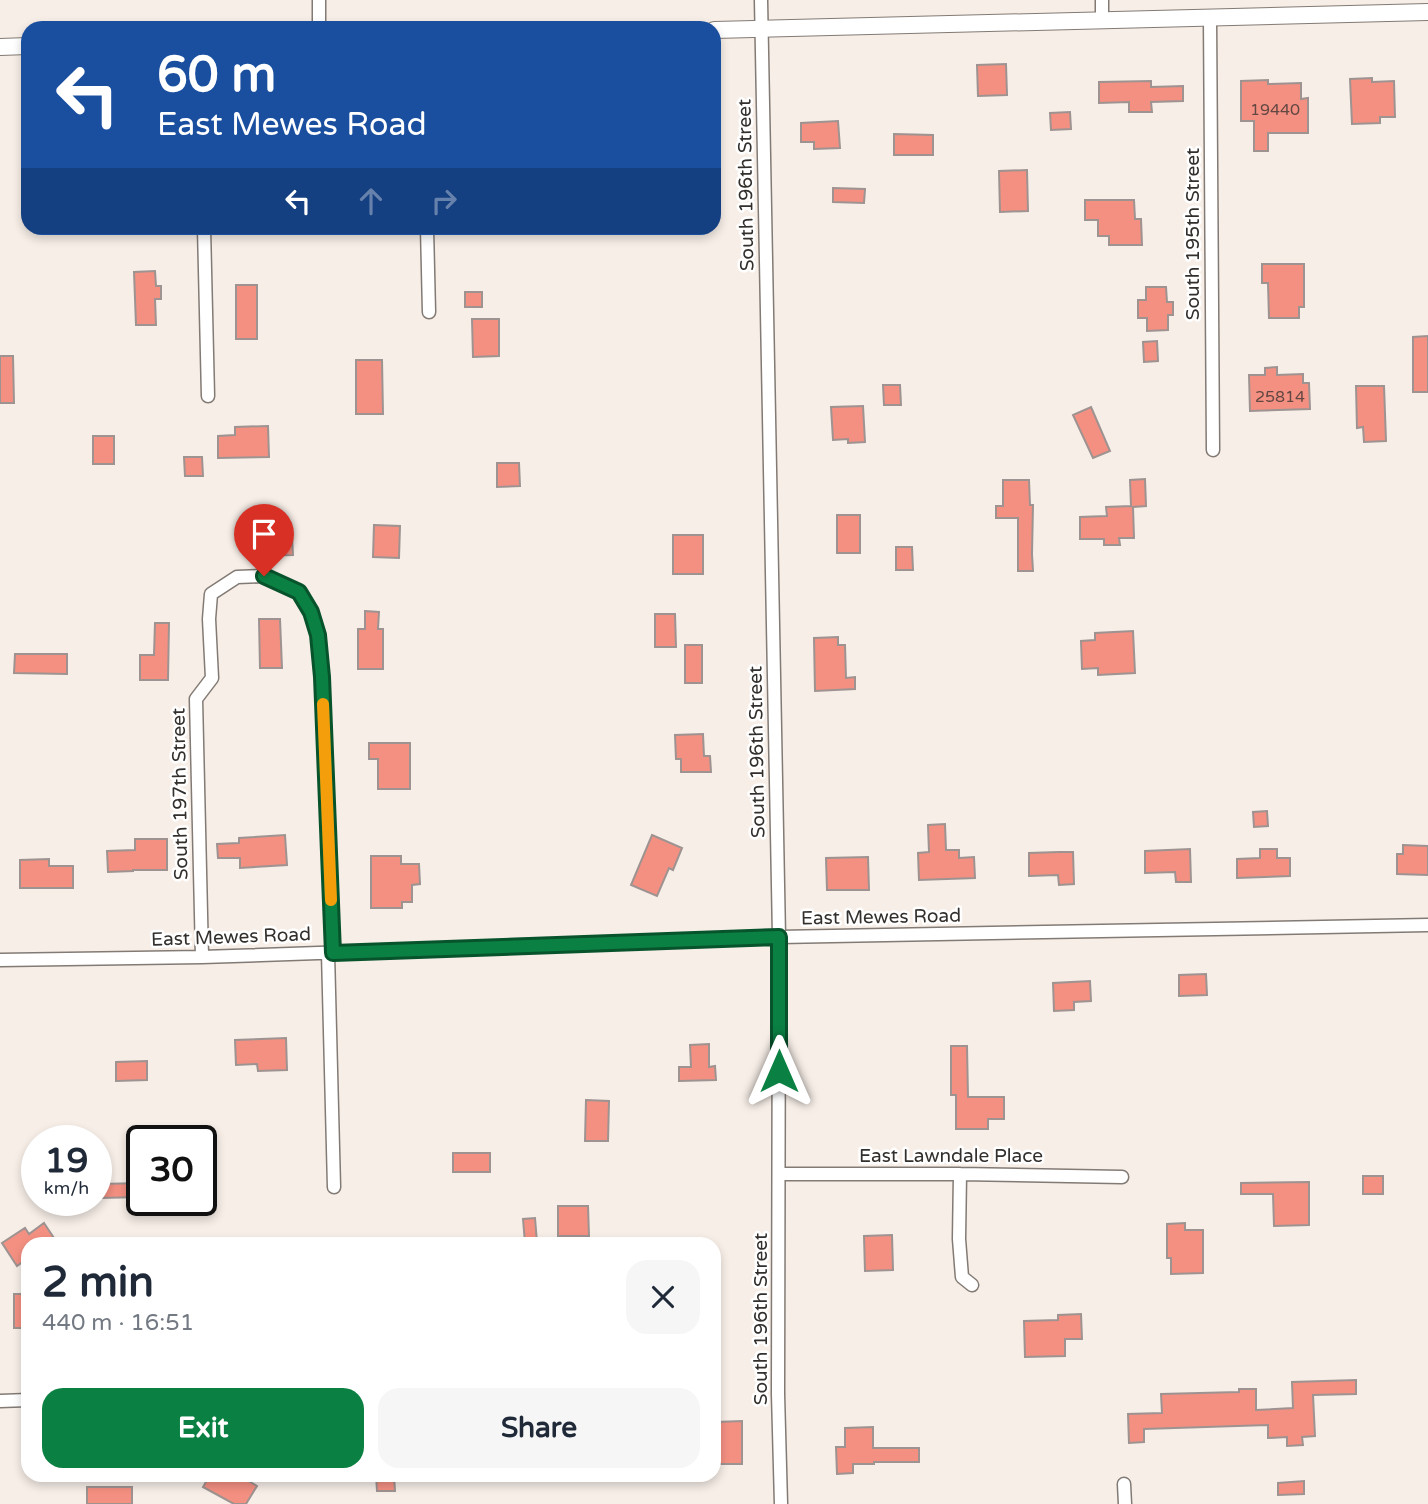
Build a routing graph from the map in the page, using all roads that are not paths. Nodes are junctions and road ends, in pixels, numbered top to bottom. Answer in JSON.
{"nodes":[{"id":1,"x":319,"y":0,"type":"edge"},
{"id":2,"x":761,"y":0,"type":"edge"},
{"id":3,"x":1102,"y":0,"type":"edge"},
{"id":4,"x":1428,"y":12,"type":"edge"},
{"id":5,"x":1210,"y":18,"type":"junction"},
{"id":6,"x":1102,"y":20,"type":"junction"},
{"id":7,"x":319,"y":21,"type":"edge"},
{"id":8,"x":761,"y":29,"type":"junction"},
{"id":9,"x":721,"y":30,"type":"edge"},
{"id":10,"x":21,"y":46,"type":"edge"},
{"id":11,"x":0,"y":47,"type":"edge"},
{"id":12,"x":204,"y":235,"type":"edge"},
{"id":13,"x":427,"y":235,"type":"edge"},
{"id":14,"x":429,"y":312,"type":"dead end"},
{"id":15,"x":208,"y":396,"type":"dead end"},
{"id":16,"x":1213,"y":450,"type":"dead end"},
{"id":17,"x":1428,"y":925,"type":"edge"},
{"id":18,"x":779,"y":937,"type":"junction"},
{"id":19,"x":330,"y":953,"type":"junction"},
{"id":20,"x":202,"y":957,"type":"junction"},
{"id":21,"x":0,"y":960,"type":"edge"},
{"id":22,"x":780,"y":1174,"type":"junction"},
{"id":23,"x":960,"y":1174,"type":"junction"},
{"id":24,"x":1122,"y":1177,"type":"dead end"},
{"id":25,"x":334,"y":1187,"type":"dead end"},
{"id":26,"x":972,"y":1286,"type":"dead end"},
{"id":27,"x":21,"y":1400,"type":"edge"},
{"id":28,"x":0,"y":1401,"type":"edge"},
{"id":29,"x":1124,"y":1484,"type":"dead end"},
{"id":30,"x":780,"y":1504,"type":"edge"},
{"id":31,"x":1125,"y":1504,"type":"edge"}],
"edges":[{"from":1,"to":7,"type":"street"},
{"from":2,"to":8,"type":"street","name":"South 196th Street"},
{"from":3,"to":6,"type":"street"},
{"from":4,"to":5,"type":"street"},
{"from":5,"to":6,"type":"street"},
{"from":5,"to":16,"type":"street","name":"South 195th Street"},
{"from":6,"to":8,"type":"street"},
{"from":8,"to":9,"type":"street"},
{"from":8,"to":18,"type":"street","name":"South 196th Street"},
{"from":10,"to":11,"type":"street"},
{"from":12,"to":15,"type":"street"},
{"from":13,"to":14,"type":"street"},
{"from":17,"to":18,"type":"street","name":"East Mewes Road"},
{"from":18,"to":19,"type":"street","name":"East Mewes Road"},
{"from":18,"to":22,"type":"street","name":"South 196th Street"},
{"from":19,"to":20,"type":"street","name":"East Mewes Road"},
{"from":19,"to":20,"type":"street","name":"South 197th Street"},
{"from":19,"to":25,"type":"street","name":"South 197th Street"},
{"from":20,"to":21,"type":"street","name":"East Mewes Road"},
{"from":22,"to":23,"type":"street","name":"East Lawndale Place"},
{"from":22,"to":30,"type":"street","name":"South 196th Street"},
{"from":23,"to":24,"type":"street","name":"East Lawndale Place"},
{"from":23,"to":26,"type":"street"},
{"from":27,"to":28,"type":"street"},
{"from":29,"to":31,"type":"street"}]}
